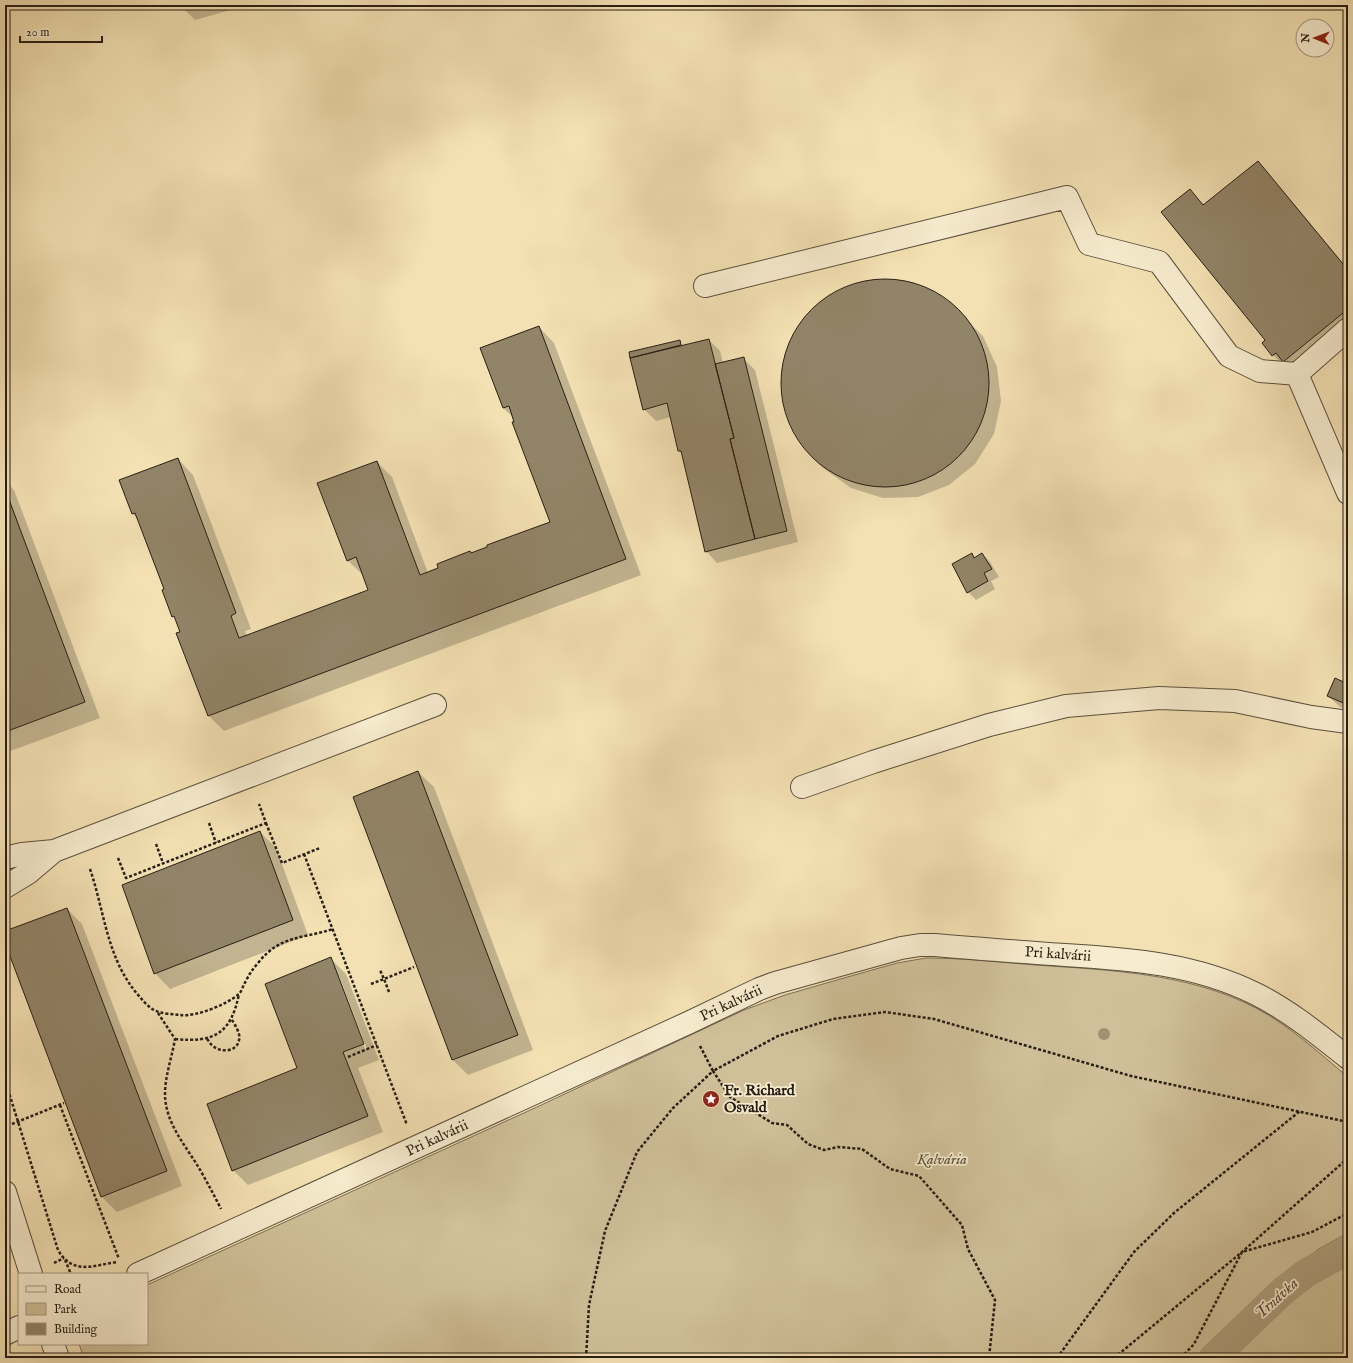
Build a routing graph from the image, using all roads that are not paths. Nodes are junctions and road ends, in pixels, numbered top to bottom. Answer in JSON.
{"nodes":[{"id":1,"x":705,"y":286,"type":"dead end"},
{"id":2,"x":1348,"y":329,"type":"edge"},
{"id":3,"x":1297,"y":374,"type":"junction"},
{"id":4,"x":1348,"y":493,"type":"edge"},
{"id":5,"x":435,"y":705,"type":"dead end"},
{"id":6,"x":1348,"y":722,"type":"edge"},
{"id":7,"x":802,"y":787,"type":"dead end"},
{"id":8,"x":54,"y":851,"type":"junction"},
{"id":9,"x":5,"y":858,"type":"edge"},
{"id":10,"x":5,"y":887,"type":"edge"},
{"id":11,"x":1348,"y":1058,"type":"edge"},
{"id":12,"x":5,"y":1192,"type":"edge"},
{"id":13,"x":126,"y":1266,"type":"edge"},
{"id":14,"x":32,"y":1273,"type":"edge"},
{"id":15,"x":18,"y":1328,"type":"edge"},
{"id":16,"x":5,"y":1334,"type":"edge"},
{"id":17,"x":53,"y":1345,"type":"edge"},
{"id":18,"x":58,"y":1358,"type":"edge"}],
"edges":[{"from":1,"to":3,"type":"street"},
{"from":2,"to":3,"type":"street"},
{"from":3,"to":4,"type":"street"},
{"from":5,"to":8,"type":"street"},
{"from":6,"to":7,"type":"street"},
{"from":8,"to":9,"type":"street"},
{"from":8,"to":10,"type":"street"},
{"from":11,"to":13,"type":"street","name":"Pri kalvárii"},
{"from":12,"to":14,"type":"street"},
{"from":15,"to":16,"type":"street"},
{"from":17,"to":18,"type":"street"}]}
